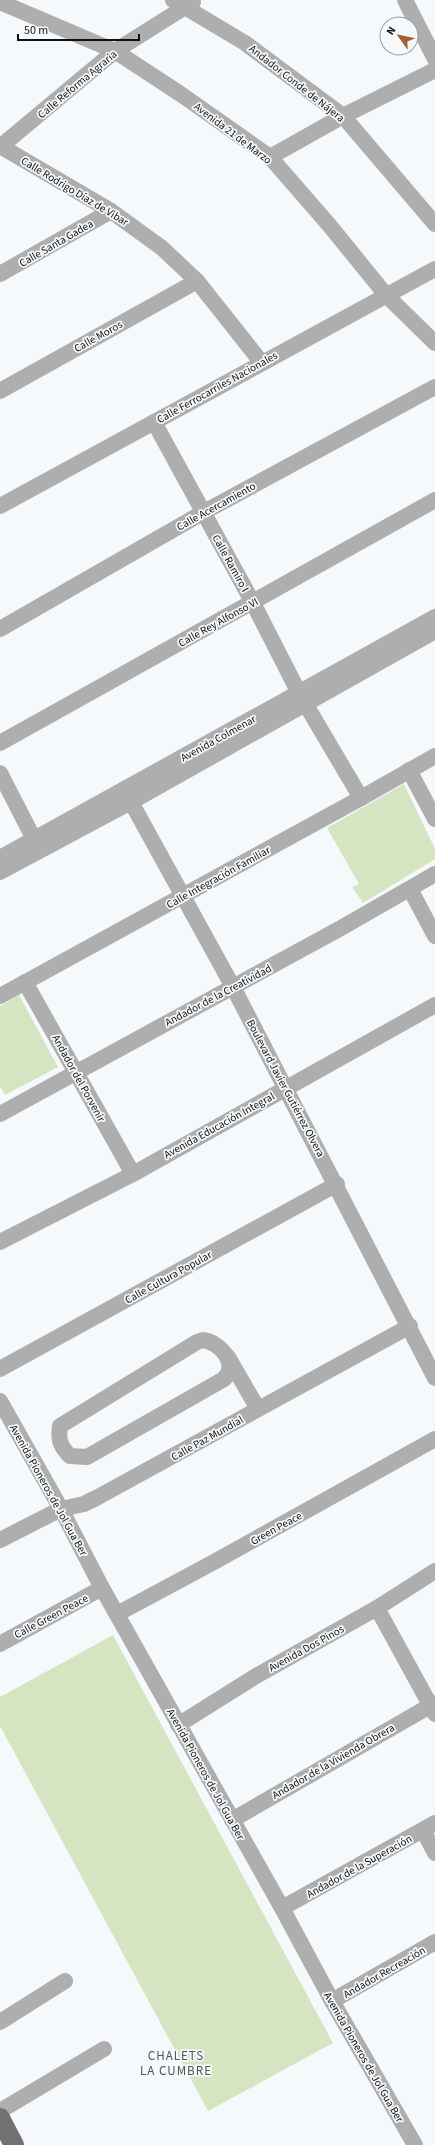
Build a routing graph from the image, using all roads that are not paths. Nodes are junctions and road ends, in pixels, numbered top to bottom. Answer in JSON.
{"nodes":[{"id":1,"x":405,"y":0,"type":"edge"},
{"id":2,"x":0,"y":2,"type":"edge"},
{"id":3,"x":185,"y":2,"type":"edge"},
{"id":4,"x":114,"y":52,"type":"junction"},
{"id":5,"x":435,"y":59,"type":"edge"},
{"id":6,"x":435,"y":70,"type":"edge"},
{"id":7,"x":343,"y":116,"type":"junction"},
{"id":8,"x":0,"y":147,"type":"edge"},
{"id":9,"x":270,"y":157,"type":"junction"},
{"id":10,"x":111,"y":211,"type":"junction"},
{"id":11,"x":435,"y":224,"type":"edge"},
{"id":12,"x":435,"y":269,"type":"edge"},
{"id":13,"x":0,"y":274,"type":"edge"},
{"id":14,"x":197,"y":281,"type":"junction"},
{"id":15,"x":386,"y":295,"type":"junction"},
{"id":16,"x":435,"y":343,"type":"edge"},
{"id":17,"x":262,"y":362,"type":"junction"},
{"id":18,"x":435,"y":387,"type":"edge"},
{"id":19,"x":0,"y":391,"type":"edge"},
{"id":20,"x":154,"y":422,"type":"junction"},
{"id":21,"x":435,"y":500,"type":"edge"},
{"id":22,"x":0,"y":506,"type":"edge"},
{"id":23,"x":204,"y":512,"type":"junction"},
{"id":24,"x":253,"y":603,"type":"junction"},
{"id":25,"x":435,"y":617,"type":"edge"},
{"id":26,"x":0,"y":629,"type":"edge"},
{"id":27,"x":435,"y":631,"type":"edge"},
{"id":28,"x":303,"y":699,"type":"junction"},
{"id":29,"x":0,"y":743,"type":"edge"},
{"id":30,"x":435,"y":756,"type":"edge"},
{"id":31,"x":409,"y":770,"type":"junction"},
{"id":32,"x":0,"y":773,"type":"edge"},
{"id":33,"x":361,"y":798,"type":"junction"},
{"id":34,"x":131,"y":802,"type":"junction"},
{"id":35,"x":435,"y":819,"type":"edge"},
{"id":36,"x":36,"y":845,"type":"junction"},
{"id":37,"x":0,"y":858,"type":"edge"},
{"id":38,"x":0,"y":872,"type":"edge"},
{"id":39,"x":435,"y":874,"type":"edge"},
{"id":40,"x":410,"y":889,"type":"junction"},
{"id":41,"x":184,"y":896,"type":"junction"},
{"id":42,"x":435,"y":936,"type":"edge"},
{"id":43,"x":26,"y":982,"type":"junction"},
{"id":44,"x":233,"y":987,"type":"junction"},
{"id":45,"x":0,"y":996,"type":"edge"},
{"id":46,"x":435,"y":1005,"type":"edge"},
{"id":47,"x":76,"y":1071,"type":"junction"},
{"id":48,"x":285,"y":1088,"type":"junction"},
{"id":49,"x":0,"y":1114,"type":"edge"},
{"id":50,"x":133,"y":1174,"type":"junction"},
{"id":51,"x":337,"y":1184,"type":"junction"},
{"id":52,"x":0,"y":1242,"type":"edge"},
{"id":53,"x":410,"y":1326,"type":"junction"},
{"id":54,"x":227,"y":1356,"type":"junction"},
{"id":55,"x":0,"y":1369,"type":"edge"},
{"id":56,"x":435,"y":1378,"type":"edge"},
{"id":57,"x":0,"y":1401,"type":"edge"},
{"id":58,"x":258,"y":1409,"type":"junction"},
{"id":59,"x":4,"y":1419,"type":"edge"},
{"id":60,"x":435,"y":1439,"type":"edge"},
{"id":61,"x":61,"y":1509,"type":"junction"},
{"id":62,"x":0,"y":1540,"type":"edge"},
{"id":63,"x":435,"y":1572,"type":"edge"},
{"id":64,"x":102,"y":1588,"type":"junction"},
{"id":65,"x":377,"y":1608,"type":"junction"},
{"id":66,"x":116,"y":1614,"type":"junction"},
{"id":67,"x":0,"y":1644,"type":"edge"},
{"id":68,"x":434,"y":1707,"type":"edge"},
{"id":69,"x":178,"y":1725,"type":"junction"},
{"id":70,"x":232,"y":1820,"type":"junction"},
{"id":71,"x":429,"y":1826,"type":"edge"},
{"id":72,"x":435,"y":1853,"type":"edge"},
{"id":73,"x":282,"y":1908,"type":"junction"},
{"id":74,"x":435,"y":1942,"type":"edge"},
{"id":75,"x":65,"y":1981,"type":"dead end"},
{"id":76,"x":332,"y":2002,"type":"junction"},
{"id":77,"x":0,"y":2022,"type":"edge"},
{"id":78,"x":104,"y":2049,"type":"dead end"},
{"id":79,"x":0,"y":2111,"type":"edge"},
{"id":80,"x":0,"y":2118,"type":"edge"},
{"id":81,"x":14,"y":2145,"type":"edge"},
{"id":82,"x":415,"y":2145,"type":"edge"}],
"edges":[{"from":1,"to":5,"type":"street"},
{"from":2,"to":4,"type":"street","name":"Avenida 21 de Marzo"},
{"from":3,"to":4,"type":"street","name":"Calle Reforma Agraria"},
{"from":3,"to":7,"type":"street","name":"Andador Conde de Nájera"},
{"from":4,"to":8,"type":"street","name":"Calle Reforma Agraria"},
{"from":4,"to":9,"type":"street","name":"Avenida 21 de Marzo"},
{"from":6,"to":7,"type":"street"},
{"from":7,"to":9,"type":"street"},
{"from":7,"to":11,"type":"street","name":"Andador Conde de Nájera"},
{"from":8,"to":10,"type":"street","name":"Calle Rodrigo Díaz de Vibar"},
{"from":9,"to":15,"type":"street","name":"Avenida 21 de Marzo"},
{"from":10,"to":13,"type":"street","name":"Calle Santa Gadea"},
{"from":10,"to":14,"type":"street","name":"Calle Rodrigo Díaz de Vibar"},
{"from":12,"to":15,"type":"street","name":"Calle Ferrocarriles Nacionales"},
{"from":14,"to":17,"type":"street","name":"Calle Rodrigo Díaz de Vibar"},
{"from":14,"to":19,"type":"street","name":"Calle Moros"},
{"from":15,"to":16,"type":"street","name":"Avenida 21 de Marzo"},
{"from":15,"to":17,"type":"street","name":"Calle Ferrocarriles Nacionales"},
{"from":17,"to":20,"type":"street","name":"Calle Ferrocarriles Nacionales"},
{"from":18,"to":23,"type":"street","name":"Calle Acercamiento"},
{"from":20,"to":22,"type":"street","name":"Calle Ferrocarriles Nacionales"},
{"from":20,"to":23,"type":"street","name":"Calle Ramiro I"},
{"from":21,"to":24,"type":"street","name":"Calle Rey Alfonso VI"},
{"from":23,"to":24,"type":"street","name":"Calle Ramiro I"},
{"from":23,"to":26,"type":"street","name":"Calle Acercamiento"},
{"from":24,"to":28,"type":"street","name":"Calle Ramiro I"},
{"from":24,"to":29,"type":"street","name":"Calle Rey Alfonso VI"},
{"from":25,"to":28,"type":"street","name":"Avenida Colmenar"},
{"from":27,"to":28,"type":"street","name":"Avenida Colmenar"},
{"from":28,"to":33,"type":"street","name":"Calle Ramiro I"},
{"from":28,"to":34,"type":"street","name":"Avenida Colmenar"},
{"from":28,"to":36,"type":"street","name":"Avenida Colmenar"},
{"from":30,"to":31,"type":"street","name":"Calle Integración Familiar"},
{"from":31,"to":33,"type":"street","name":"Calle Integración Familiar"},
{"from":31,"to":35,"type":"street"},
{"from":32,"to":36,"type":"street"},
{"from":33,"to":41,"type":"street","name":"Calle Integración Familiar"},
{"from":34,"to":36,"type":"street","name":"Avenida Colmenar"},
{"from":34,"to":41,"type":"street","name":"Boulevard Javier Gutiérrez Olvera"},
{"from":36,"to":37,"type":"street","name":"Avenida Colmenar"},
{"from":36,"to":38,"type":"street","name":"Avenida Colmenar"},
{"from":39,"to":40,"type":"street","name":"Andador de la Creatividad"},
{"from":40,"to":42,"type":"street"},
{"from":40,"to":44,"type":"street","name":"Andador de la Creatividad"},
{"from":41,"to":43,"type":"street","name":"Calle Integración Familiar"},
{"from":41,"to":44,"type":"street","name":"Boulevard Javier Gutiérrez Olvera"},
{"from":43,"to":45,"type":"street","name":"Calle Integración Familiar"},
{"from":43,"to":47,"type":"street","name":"Andador del Porvenir"},
{"from":44,"to":47,"type":"street","name":"Andador de la Creatividad"},
{"from":44,"to":48,"type":"street","name":"Boulevard Javier Gutiérrez Olvera"},
{"from":46,"to":48,"type":"street","name":"Avenida Educación Integral"},
{"from":47,"to":49,"type":"street","name":"Andador de la Creatividad"},
{"from":47,"to":50,"type":"street","name":"Andador del Porvenir"},
{"from":48,"to":50,"type":"street","name":"Avenida Educación Integral"},
{"from":48,"to":51,"type":"street","name":"Boulevard Javier Gutiérrez Olvera"},
{"from":50,"to":52,"type":"street","name":"Avenida Educación Integral"},
{"from":51,"to":53,"type":"street","name":"Boulevard Javier Gutiérrez Olvera"},
{"from":51,"to":55,"type":"street","name":"Calle Cultura Popular"},
{"from":53,"to":56,"type":"street","name":"Boulevard Javier Gutiérrez Olvera"},
{"from":53,"to":58,"type":"street","name":"Calle Paz Mundial"},
{"from":54,"to":54,"type":"street"},
{"from":54,"to":58,"type":"street"},
{"from":57,"to":59,"type":"street","name":"Avenida Pioneros de Jol Gua Ber"},
{"from":58,"to":61,"type":"street","name":"Calle Paz Mundial"},
{"from":59,"to":61,"type":"street","name":"Avenida Pioneros de Jol Gua Ber"},
{"from":60,"to":66,"type":"street","name":"Green Peace"},
{"from":61,"to":62,"type":"street","name":"Calle Paz Mundial"},
{"from":61,"to":64,"type":"street","name":"Avenida Pioneros de Jol Gua Ber"},
{"from":63,"to":65,"type":"street","name":"Avenida Dos Pinos"},
{"from":64,"to":66,"type":"street","name":"Avenida Pioneros de Jol Gua Ber"},
{"from":64,"to":67,"type":"street","name":"Calle Green Peace"},
{"from":65,"to":68,"type":"street"},
{"from":65,"to":69,"type":"street","name":"Avenida Dos Pinos"},
{"from":66,"to":69,"type":"street","name":"Avenida Pioneros de Jol Gua Ber"},
{"from":68,"to":70,"type":"street","name":"Andador de la Vivienda Obrera"},
{"from":69,"to":70,"type":"street","name":"Avenida Pioneros de Jol Gua Ber"},
{"from":70,"to":73,"type":"street","name":"Avenida Pioneros de Jol Gua Ber"},
{"from":71,"to":72,"type":"street"},
{"from":71,"to":73,"type":"street","name":"Andador de la Superación"},
{"from":73,"to":76,"type":"street","name":"Avenida Pioneros de Jol Gua Ber"},
{"from":74,"to":76,"type":"street","name":"Andador Recreación"},
{"from":75,"to":77,"type":"street"},
{"from":76,"to":82,"type":"street","name":"Avenida Pioneros de Jol Gua Ber"},
{"from":78,"to":79,"type":"street"},
{"from":80,"to":81,"type":"main road"}]}
